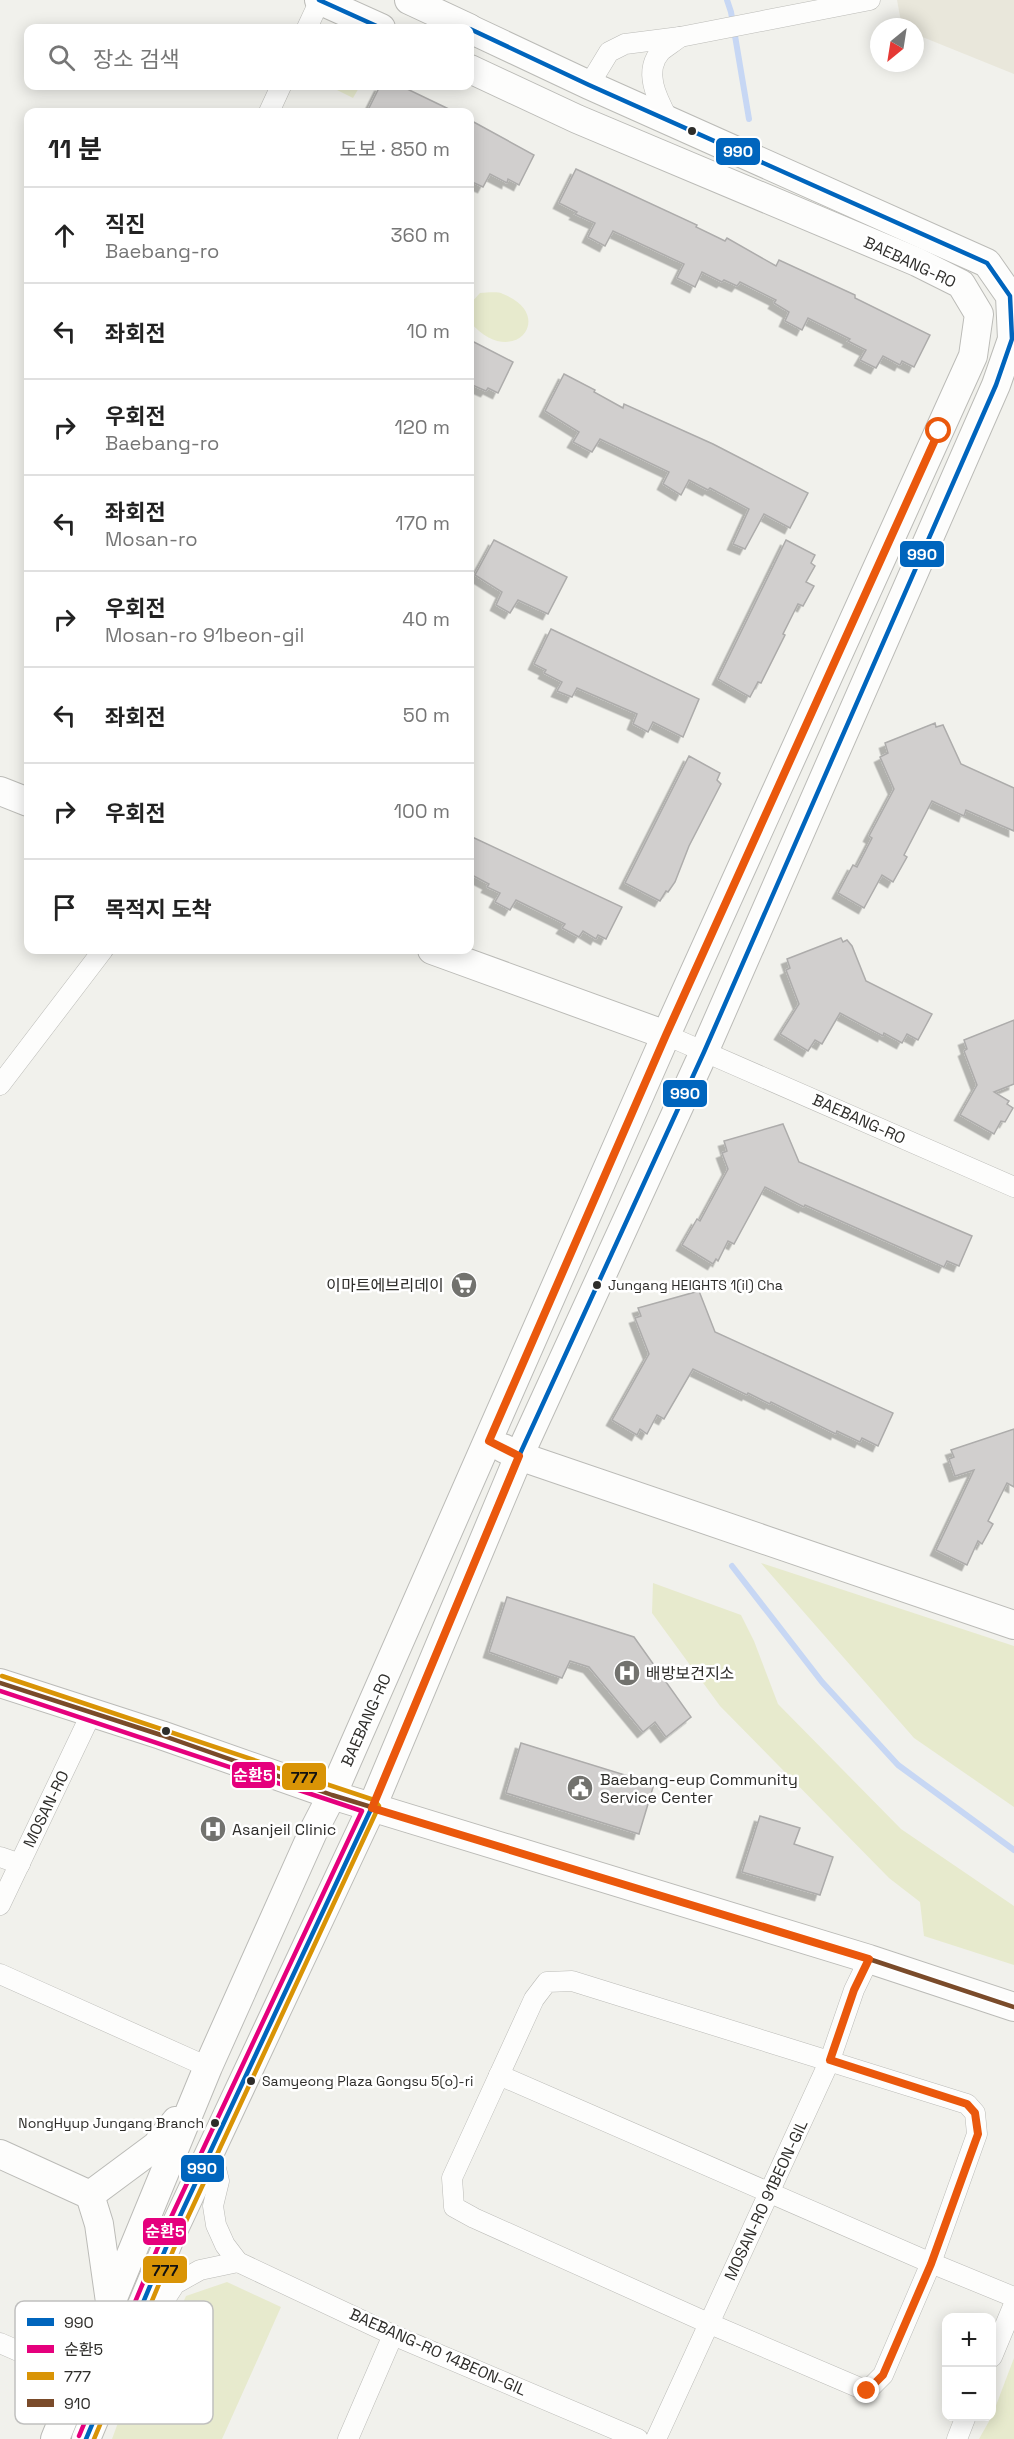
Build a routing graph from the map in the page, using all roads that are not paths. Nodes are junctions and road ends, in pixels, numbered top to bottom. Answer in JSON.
{"nodes":[{"id":1,"x":319,"y":0,"type":"edge"},
{"id":2,"x":409,"y":0,"type":"edge"},
{"id":3,"x":870,"y":0,"type":"edge"},
{"id":4,"x":309,"y":24,"type":"edge"},
{"id":5,"x":372,"y":24,"type":"edge"},
{"id":6,"x":460,"y":24,"type":"edge"},
{"id":7,"x":474,"y":30,"type":"edge"},
{"id":8,"x":681,"y":37,"type":"junction"},
{"id":9,"x":474,"y":71,"type":"edge"},
{"id":10,"x":589,"y":85,"type":"junction"},
{"id":11,"x":279,"y":90,"type":"edge"},
{"id":12,"x":271,"y":108,"type":"edge"},
{"id":13,"x":669,"y":121,"type":"junction"},
{"id":14,"x":0,"y":791,"type":"edge"},
{"id":15,"x":24,"y":800,"type":"edge"},
{"id":16,"x":100,"y":954,"type":"edge"},
{"id":17,"x":443,"y":954,"type":"edge"},
{"id":18,"x":666,"y":1035,"type":"junction"},
{"id":19,"x":704,"y":1052,"type":"junction"},
{"id":20,"x":0,"y":1085,"type":"edge"},
{"id":21,"x":1014,"y":1187,"type":"edge"},
{"id":22,"x":489,"y":1441,"type":"junction"},
{"id":23,"x":519,"y":1456,"type":"junction"},
{"id":24,"x":1014,"y":1625,"type":"edge"},
{"id":25,"x":0,"y":1683,"type":"edge"},
{"id":26,"x":92,"y":1712,"type":"junction"},
{"id":27,"x":332,"y":1795,"type":"junction"},
{"id":28,"x":372,"y":1808,"type":"junction"},
{"id":29,"x":0,"y":1857,"type":"edge"},
{"id":30,"x":20,"y":1864,"type":"junction"},
{"id":31,"x":0,"y":1905,"type":"edge"},
{"id":32,"x":869,"y":1959,"type":"junction"},
{"id":33,"x":0,"y":1974,"type":"edge"},
{"id":34,"x":1014,"y":2007,"type":"edge"},
{"id":35,"x":830,"y":2060,"type":"junction"},
{"id":36,"x":208,"y":2067,"type":"junction"},
{"id":37,"x":499,"y":2075,"type":"junction"},
{"id":38,"x":194,"y":2099,"type":"junction"},
{"id":39,"x":211,"y":2150,"type":"junction"},
{"id":40,"x":0,"y":2154,"type":"edge"},
{"id":41,"x":770,"y":2192,"type":"junction"},
{"id":42,"x":90,"y":2195,"type":"junction"},
{"id":43,"x":238,"y":2262,"type":"junction"},
{"id":44,"x":931,"y":2264,"type":"junction"},
{"id":45,"x":1014,"y":2297,"type":"edge"},
{"id":46,"x":110,"y":2301,"type":"edge"},
{"id":47,"x":111,"y":2301,"type":"edge"},
{"id":48,"x":143,"y":2301,"type":"edge"},
{"id":49,"x":164,"y":2301,"type":"edge"},
{"id":50,"x":1014,"y":2304,"type":"edge"},
{"id":51,"x":708,"y":2323,"type":"junction"},
{"id":52,"x":393,"y":2335,"type":"junction"},
{"id":53,"x":0,"y":2343,"type":"edge"},
{"id":54,"x":996,"y":2347,"type":"edge"},
{"id":55,"x":15,"y":2350,"type":"edge"},
{"id":56,"x":964,"y":2421,"type":"edge"},
{"id":57,"x":62,"y":2424,"type":"edge"},
{"id":58,"x":92,"y":2424,"type":"edge"},
{"id":59,"x":56,"y":2439,"type":"edge"},
{"id":60,"x":86,"y":2439,"type":"edge"},
{"id":61,"x":348,"y":2439,"type":"edge"},
{"id":62,"x":639,"y":2439,"type":"edge"},
{"id":63,"x":656,"y":2439,"type":"edge"},
{"id":64,"x":957,"y":2439,"type":"edge"}],
"edges":[{"from":1,"to":4,"type":"street"},
{"from":1,"to":5,"type":"street"},
{"from":2,"to":6,"type":"street","name":"BAEBANG-RO"},
{"from":3,"to":8,"type":"street"},
{"from":7,"to":10,"type":"street","name":"BAEBANG-RO"},
{"from":8,"to":10,"type":"street"},
{"from":8,"to":13,"type":"street"},
{"from":9,"to":18,"type":"street","name":"BAEBANG-RO"},
{"from":10,"to":13,"type":"street","name":"BAEBANG-RO"},
{"from":11,"to":12,"type":"street"},
{"from":13,"to":19,"type":"street","name":"BAEBANG-RO"},
{"from":14,"to":15,"type":"street"},
{"from":16,"to":20,"type":"street"},
{"from":17,"to":18,"type":"street","name":"BAEBANG-RO"},
{"from":18,"to":19,"type":"street","name":"BAEBANG-RO"},
{"from":18,"to":22,"type":"street","name":"BAEBANG-RO"},
{"from":19,"to":21,"type":"street","name":"BAEBANG-RO"},
{"from":19,"to":23,"type":"street","name":"BAEBANG-RO"},
{"from":22,"to":23,"type":"street"},
{"from":22,"to":27,"type":"street","name":"BAEBANG-RO"},
{"from":23,"to":24,"type":"street"},
{"from":23,"to":28,"type":"street","name":"BAEBANG-RO"},
{"from":25,"to":26,"type":"street"},
{"from":26,"to":27,"type":"street"},
{"from":26,"to":30,"type":"street","name":"MOSAN-RO"},
{"from":27,"to":28,"type":"street"},
{"from":27,"to":36,"type":"street","name":"BAEBANG-RO"},
{"from":28,"to":32,"type":"street"},
{"from":28,"to":39,"type":"street","name":"BAEBANG-RO"},
{"from":29,"to":30,"type":"street"},
{"from":30,"to":31,"type":"street","name":"MOSAN-RO"},
{"from":32,"to":34,"type":"street"},
{"from":32,"to":35,"type":"street","name":"MOSAN-RO 91BEON-GIL"},
{"from":33,"to":36,"type":"street"},
{"from":35,"to":37,"type":"street"},
{"from":35,"to":41,"type":"street","name":"MOSAN-RO 91BEON-GIL"},
{"from":35,"to":44,"type":"street"},
{"from":36,"to":38,"type":"street","name":"BAEBANG-RO"},
{"from":37,"to":41,"type":"street"},
{"from":37,"to":51,"type":"street"},
{"from":38,"to":42,"type":"street"},
{"from":38,"to":47,"type":"street","name":"BAEBANG-RO"},
{"from":39,"to":43,"type":"street"},
{"from":39,"to":48,"type":"street","name":"BAEBANG-RO"},
{"from":40,"to":42,"type":"street"},
{"from":41,"to":44,"type":"street"},
{"from":41,"to":51,"type":"street","name":"MOSAN-RO 91BEON-GIL"},
{"from":42,"to":46,"type":"street"},
{"from":43,"to":49,"type":"street"},
{"from":43,"to":52,"type":"street","name":"BAEBANG-RO 14BEON-GIL"},
{"from":44,"to":45,"type":"street"},
{"from":44,"to":51,"type":"street"},
{"from":50,"to":54,"type":"street"},
{"from":51,"to":63,"type":"street","name":"MOSAN-RO 91BEON-GIL"},
{"from":52,"to":61,"type":"street"},
{"from":52,"to":62,"type":"street","name":"BAEBANG-RO 14BEON-GIL"},
{"from":53,"to":55,"type":"street"},
{"from":56,"to":64,"type":"street"},
{"from":57,"to":59,"type":"street","name":"BAEBANG-RO"},
{"from":58,"to":60,"type":"street","name":"BAEBANG-RO"}]}
